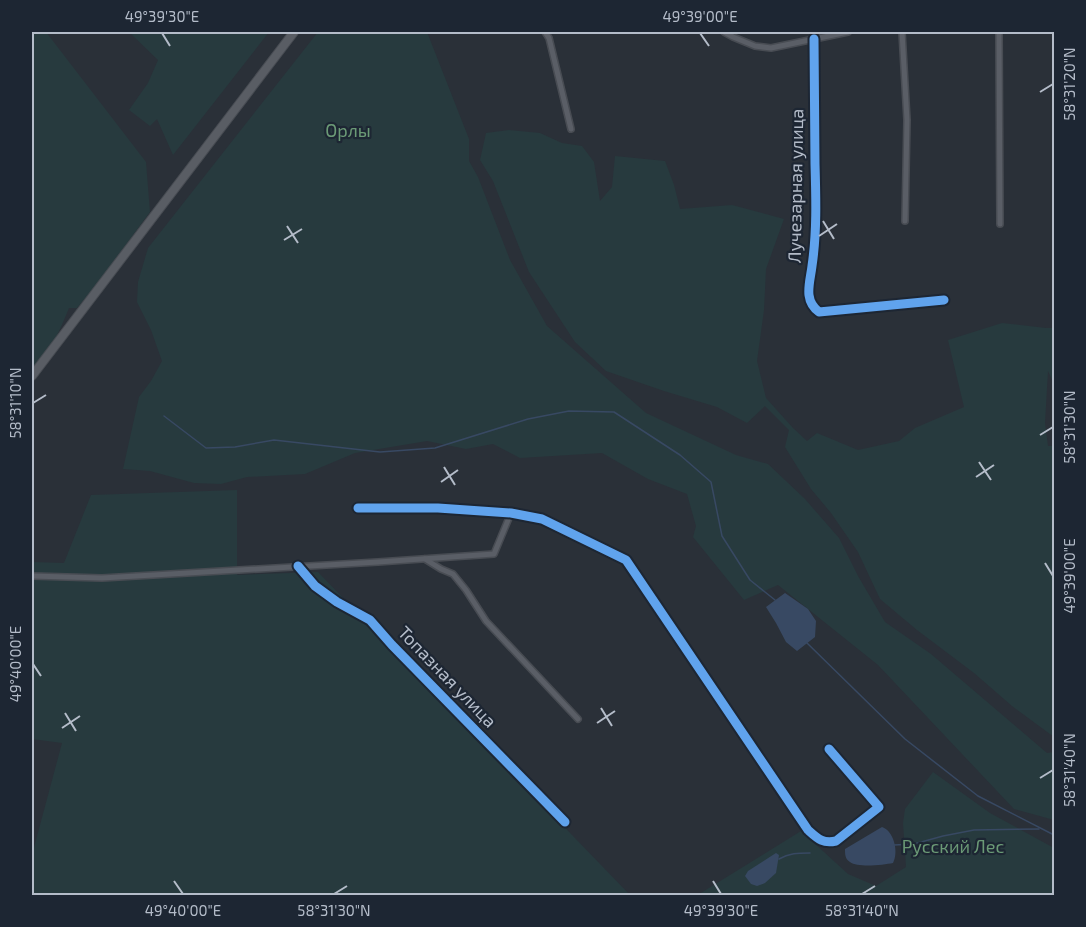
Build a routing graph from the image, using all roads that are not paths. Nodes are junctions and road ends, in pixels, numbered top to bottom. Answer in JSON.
{"nodes":[{"id":1,"x":294,"y":32,"type":"edge"},
{"id":2,"x":545,"y":32,"type":"edge"},
{"id":3,"x":724,"y":32,"type":"edge"},
{"id":4,"x":848,"y":32,"type":"edge"},
{"id":5,"x":902,"y":32,"type":"edge"},
{"id":6,"x":999,"y":32,"type":"edge"},
{"id":7,"x":814,"y":39,"type":"junction"},
{"id":8,"x":571,"y":129,"type":"dead end"},
{"id":9,"x":906,"y":221,"type":"dead end"},
{"id":10,"x":1000,"y":224,"type":"dead end"},
{"id":11,"x":944,"y":300,"type":"dead end"},
{"id":12,"x":32,"y":376,"type":"edge"},
{"id":13,"x":358,"y":508,"type":"dead end"},
{"id":14,"x":511,"y":513,"type":"junction"},
{"id":15,"x":425,"y":559,"type":"junction"},
{"id":16,"x":298,"y":566,"type":"junction"},
{"id":17,"x":32,"y":576,"type":"edge"},
{"id":18,"x":578,"y":719,"type":"dead end"},
{"id":19,"x":829,"y":749,"type":"dead end"},
{"id":20,"x":565,"y":822,"type":"dead end"}],
"edges":[{"from":1,"to":12,"type":"main road"},
{"from":2,"to":8,"type":"street"},
{"from":3,"to":7,"type":"street"},
{"from":4,"to":7,"type":"street"},
{"from":5,"to":9,"type":"street"},
{"from":6,"to":10,"type":"street"},
{"from":7,"to":11,"type":"street","name":"Лучезарная улица"},
{"from":13,"to":14,"type":"street"},
{"from":14,"to":15,"type":"street"},
{"from":14,"to":19,"type":"street"},
{"from":15,"to":16,"type":"street"},
{"from":15,"to":18,"type":"street"},
{"from":16,"to":17,"type":"street"},
{"from":16,"to":20,"type":"street","name":"Топазная улица"}]}
